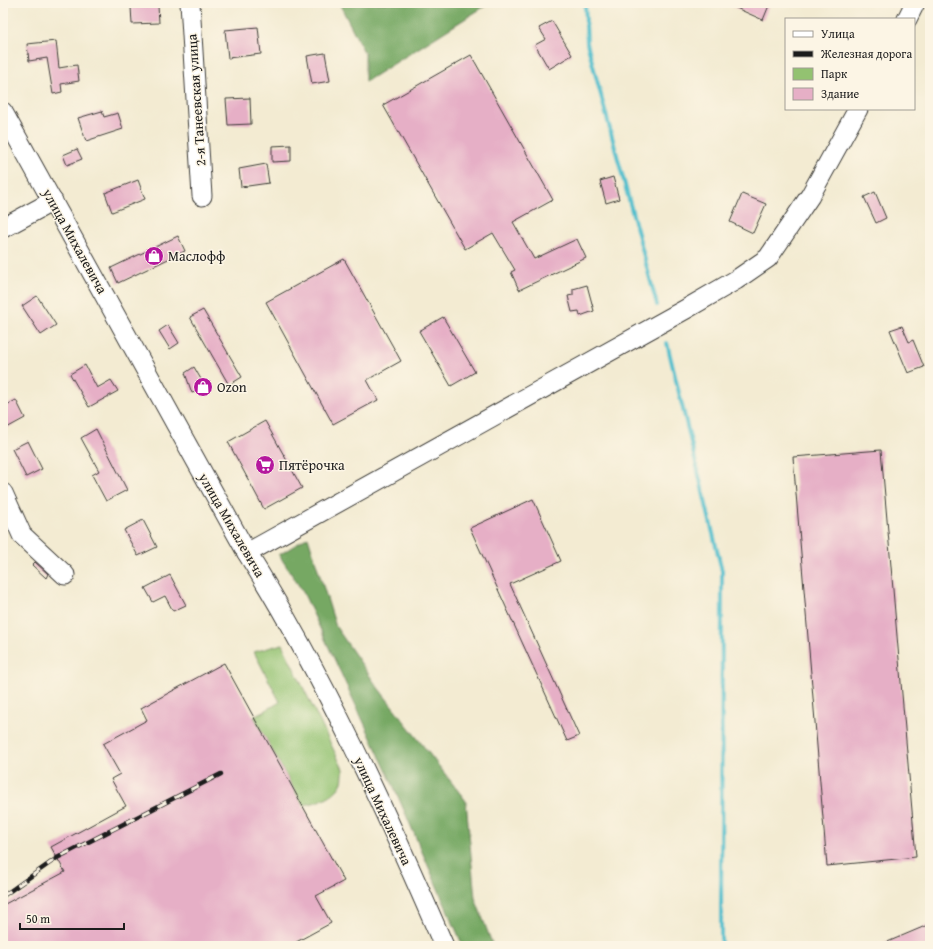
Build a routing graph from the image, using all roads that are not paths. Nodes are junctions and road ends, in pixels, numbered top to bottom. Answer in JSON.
{"nodes":[{"id":1,"x":190,"y":3,"type":"edge"},
{"id":2,"x":915,"y":3,"type":"edge"},
{"id":3,"x":908,"y":18,"type":"edge"},
{"id":4,"x":857,"y":110,"type":"edge"},
{"id":5,"x":3,"y":112,"type":"edge"},
{"id":6,"x":202,"y":196,"type":"dead end"},
{"id":7,"x":53,"y":201,"type":"junction"},
{"id":8,"x":3,"y":228,"type":"edge"},
{"id":9,"x":3,"y":493,"type":"edge"},
{"id":10,"x":247,"y":553,"type":"junction"},
{"id":11,"x":65,"y":575,"type":"dead end"},
{"id":12,"x":444,"y":946,"type":"edge"}],
"edges":[{"from":1,"to":6,"type":"street","name":"2-я Танеевская улица"},
{"from":2,"to":3,"type":"street"},
{"from":4,"to":10,"type":"street"},
{"from":5,"to":7,"type":"street","name":"улица Михалевича"},
{"from":7,"to":8,"type":"street"},
{"from":7,"to":10,"type":"street","name":"улица Михалевича"},
{"from":9,"to":11,"type":"street"},
{"from":10,"to":12,"type":"street","name":"улица Михалевича"}]}
